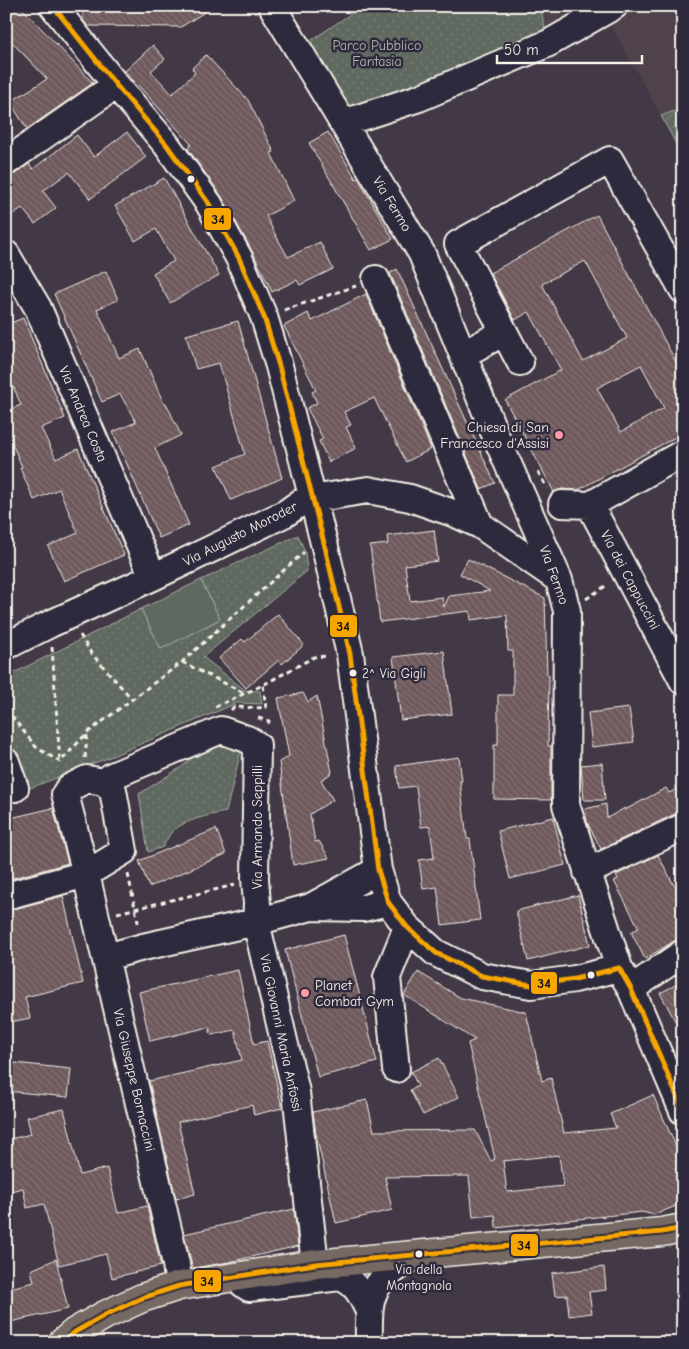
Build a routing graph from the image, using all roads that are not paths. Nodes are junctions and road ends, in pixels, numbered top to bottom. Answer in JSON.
{"nodes":[{"id":1,"x":54,"y":6,"type":"edge"},
{"id":2,"x":272,"y":6,"type":"edge"},
{"id":3,"x":614,"y":6,"type":"edge"},
{"id":4,"x":116,"y":85,"type":"junction"},
{"id":5,"x":344,"y":122,"type":"junction"},
{"id":6,"x":6,"y":162,"type":"edge"},
{"id":7,"x":6,"y":254,"type":"edge"},
{"id":8,"x":376,"y":279,"type":"dead end"},
{"id":9,"x":683,"y":290,"type":"edge"},
{"id":10,"x":504,"y":332,"type":"junction"},
{"id":11,"x":464,"y":354,"type":"junction"},
{"id":12,"x":520,"y":362,"type":"dead end"},
{"id":13,"x":683,"y":454,"type":"edge"},
{"id":14,"x":312,"y":499,"type":"junction"},
{"id":15,"x":562,"y":504,"type":"dead end"},
{"id":16,"x":590,"y":505,"type":"junction"},
{"id":17,"x":480,"y":525,"type":"junction"},
{"id":18,"x":153,"y":577,"type":"junction"},
{"id":19,"x":559,"y":580,"type":"junction"},
{"id":20,"x":6,"y":646,"type":"edge"},
{"id":21,"x":683,"y":681,"type":"edge"},
{"id":22,"x":6,"y":762,"type":"edge"},
{"id":23,"x":99,"y":770,"type":"junction"},
{"id":24,"x":15,"y":788,"type":"dead end"},
{"id":25,"x":683,"y":827,"type":"edge"},
{"id":26,"x":378,"y":870,"type":"junction"},
{"id":27,"x":587,"y":872,"type":"junction"},
{"id":28,"x":86,"y":874,"type":"junction"},
{"id":29,"x":6,"y":896,"type":"edge"},
{"id":30,"x":388,"y":902,"type":"junction"},
{"id":31,"x":311,"y":907,"type":"junction"},
{"id":32,"x":256,"y":922,"type":"junction"},
{"id":33,"x":407,"y":927,"type":"junction"},
{"id":34,"x":683,"y":952,"type":"edge"},
{"id":35,"x":106,"y":957,"type":"junction"},
{"id":36,"x":625,"y":978,"type":"junction"},
{"id":37,"x":396,"y":1069,"type":"dead end"},
{"id":38,"x":683,"y":1110,"type":"edge"},
{"id":39,"x":676,"y":1232,"type":"edge"},
{"id":40,"x":417,"y":1255,"type":"junction"},
{"id":41,"x":315,"y":1264,"type":"junction"},
{"id":42,"x":233,"y":1277,"type":"junction"},
{"id":43,"x":179,"y":1286,"type":"junction"},
{"id":44,"x":368,"y":1309,"type":"junction"},
{"id":45,"x":62,"y":1343,"type":"edge"},
{"id":46,"x":369,"y":1343,"type":"edge"}],
"edges":[{"from":1,"to":4,"type":"street"},
{"from":2,"to":5,"type":"street","name":"Via Fermo"},
{"from":3,"to":5,"type":"street"},
{"from":4,"to":6,"type":"street"},
{"from":4,"to":14,"type":"street"},
{"from":5,"to":11,"type":"street","name":"Via Fermo"},
{"from":7,"to":18,"type":"street","name":"Via Andrea Costa"},
{"from":8,"to":17,"type":"street"},
{"from":9,"to":10,"type":"street"},
{"from":10,"to":11,"type":"street"},
{"from":10,"to":12,"type":"street"},
{"from":11,"to":19,"type":"street","name":"Via Fermo"},
{"from":13,"to":16,"type":"street"},
{"from":14,"to":17,"type":"street","name":"Via Augusto Moroder"},
{"from":14,"to":18,"type":"street","name":"Via Augusto Moroder"},
{"from":14,"to":26,"type":"street"},
{"from":15,"to":16,"type":"street"},
{"from":16,"to":21,"type":"street","name":"Via dei Cappuccini"},
{"from":17,"to":19,"type":"street","name":"Via Augusto Moroder"},
{"from":18,"to":20,"type":"street","name":"Via Augusto Moroder"},
{"from":19,"to":27,"type":"street","name":"Via Fermo"},
{"from":22,"to":24,"type":"street"},
{"from":23,"to":28,"type":"street","name":"Via Giuseppe Bornaccini"},
{"from":23,"to":28,"type":"street"},
{"from":23,"to":32,"type":"street","name":"Via Armando Seppilli"},
{"from":25,"to":27,"type":"street"},
{"from":26,"to":30,"type":"street"},
{"from":26,"to":31,"type":"street"},
{"from":27,"to":36,"type":"street","name":"Via Fermo"},
{"from":28,"to":29,"type":"street"},
{"from":28,"to":35,"type":"street","name":"Via Giuseppe Bornaccini"},
{"from":30,"to":31,"type":"street"},
{"from":30,"to":33,"type":"street"},
{"from":31,"to":32,"type":"street"},
{"from":32,"to":35,"type":"street"},
{"from":32,"to":41,"type":"street","name":"Via Giovanni Maria Anfossi"},
{"from":33,"to":36,"type":"street"},
{"from":33,"to":37,"type":"street"},
{"from":34,"to":36,"type":"street"},
{"from":35,"to":43,"type":"street","name":"Via Giuseppe Bornaccini"},
{"from":36,"to":38,"type":"street","name":"Via Fermo"},
{"from":39,"to":40,"type":"main road"},
{"from":40,"to":41,"type":"main road"},
{"from":40,"to":44,"type":"street"},
{"from":41,"to":42,"type":"main road"},
{"from":42,"to":43,"type":"main road"},
{"from":42,"to":44,"type":"street"},
{"from":43,"to":45,"type":"main road"},
{"from":44,"to":46,"type":"street"}]}
